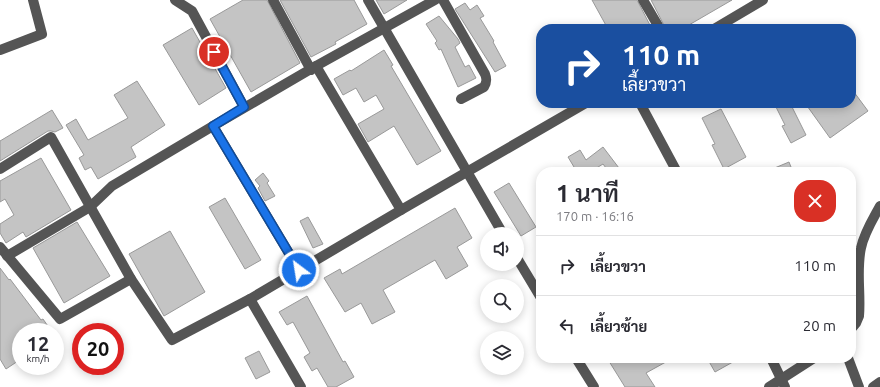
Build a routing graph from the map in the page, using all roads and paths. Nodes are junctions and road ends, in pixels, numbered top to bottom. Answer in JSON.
{"nodes":[{"id":1,"x":33,"y":0,"type":"edge"},
{"id":2,"x":175,"y":0,"type":"edge"},
{"id":3,"x":273,"y":0,"type":"edge"},
{"id":4,"x":368,"y":0,"type":"edge"},
{"id":5,"x":435,"y":0,"type":"edge"},
{"id":6,"x":443,"y":0,"type":"edge"},
{"id":7,"x":643,"y":0,"type":"edge"},
{"id":8,"x":763,"y":0,"type":"edge"},
{"id":9,"x":752,"y":3,"type":"edge"},
{"id":10,"x":657,"y":24,"type":"edge"},
{"id":11,"x":721,"y":24,"type":"edge"},
{"id":12,"x":385,"y":28,"type":"junction"},
{"id":13,"x":0,"y":50,"type":"edge"},
{"id":14,"x":313,"y":68,"type":"junction"},
{"id":15,"x":462,"y":99,"type":"dead end"},
{"id":16,"x":244,"y":107,"type":"junction"},
{"id":17,"x":577,"y":108,"type":"edge"},
{"id":18,"x":643,"y":108,"type":"edge"},
{"id":19,"x":213,"y":126,"type":"junction"},
{"id":20,"x":674,"y":167,"type":"edge"},
{"id":21,"x":0,"y":169,"type":"edge"},
{"id":22,"x":467,"y":172,"type":"junction"},
{"id":23,"x":880,"y":206,"type":"edge"},
{"id":24,"x":90,"y":207,"type":"junction"},
{"id":25,"x":401,"y":210,"type":"junction"},
{"id":26,"x":499,"y":227,"type":"edge"},
{"id":27,"x":0,"y":247,"type":"edge"},
{"id":28,"x":7,"y":256,"type":"junction"},
{"id":29,"x":299,"y":270,"type":"junction"},
{"id":30,"x":524,"y":270,"type":"edge"},
{"id":31,"x":131,"y":279,"type":"junction"},
{"id":32,"x":536,"y":290,"type":"edge"},
{"id":33,"x":250,"y":299,"type":"junction"},
{"id":34,"x":856,"y":323,"type":"edge"},
{"id":35,"x":579,"y":363,"type":"edge"},
{"id":36,"x":773,"y":363,"type":"edge"},
{"id":37,"x":808,"y":363,"type":"edge"},
{"id":38,"x":850,"y":363,"type":"edge"},
{"id":39,"x":880,"y":382,"type":"edge"},
{"id":40,"x":783,"y":383,"type":"edge"},
{"id":41,"x":301,"y":387,"type":"edge"},
{"id":42,"x":594,"y":387,"type":"edge"},
{"id":43,"x":769,"y":387,"type":"edge"},
{"id":44,"x":859,"y":387,"type":"edge"},
{"id":45,"x":873,"y":387,"type":"edge"}],
"edges":[{"from":1,"to":13,"type":"lane"},
{"from":2,"to":16,"type":"lane"},
{"from":3,"to":14,"type":"lane"},
{"from":4,"to":12,"type":"lane"},
{"from":5,"to":12,"type":"lane"},
{"from":6,"to":15,"type":"lane"},
{"from":7,"to":10,"type":"lane"},
{"from":8,"to":9,"type":"lane"},
{"from":9,"to":11,"type":"lane"},
{"from":12,"to":14,"type":"lane"},
{"from":12,"to":22,"type":"lane"},
{"from":14,"to":16,"type":"lane"},
{"from":14,"to":25,"type":"lane"},
{"from":16,"to":19,"type":"lane"},
{"from":17,"to":22,"type":"lane"},
{"from":18,"to":20,"type":"lane"},
{"from":19,"to":24,"type":"lane"},
{"from":19,"to":29,"type":"lane"},
{"from":21,"to":24,"type":"lane"},
{"from":22,"to":25,"type":"lane"},
{"from":22,"to":26,"type":"lane"},
{"from":23,"to":34,"type":"lane"},
{"from":24,"to":28,"type":"lane"},
{"from":24,"to":31,"type":"lane"},
{"from":25,"to":29,"type":"lane"},
{"from":27,"to":28,"type":"lane"},
{"from":28,"to":31,"type":"lane"},
{"from":29,"to":33,"type":"lane"},
{"from":30,"to":32,"type":"lane"},
{"from":31,"to":33,"type":"lane"},
{"from":33,"to":41,"type":"lane"},
{"from":35,"to":42,"type":"lane"},
{"from":36,"to":40,"type":"lane"},
{"from":37,"to":40,"type":"lane"},
{"from":38,"to":44,"type":"lane"},
{"from":39,"to":45,"type":"lane"},
{"from":40,"to":43,"type":"lane"}]}
